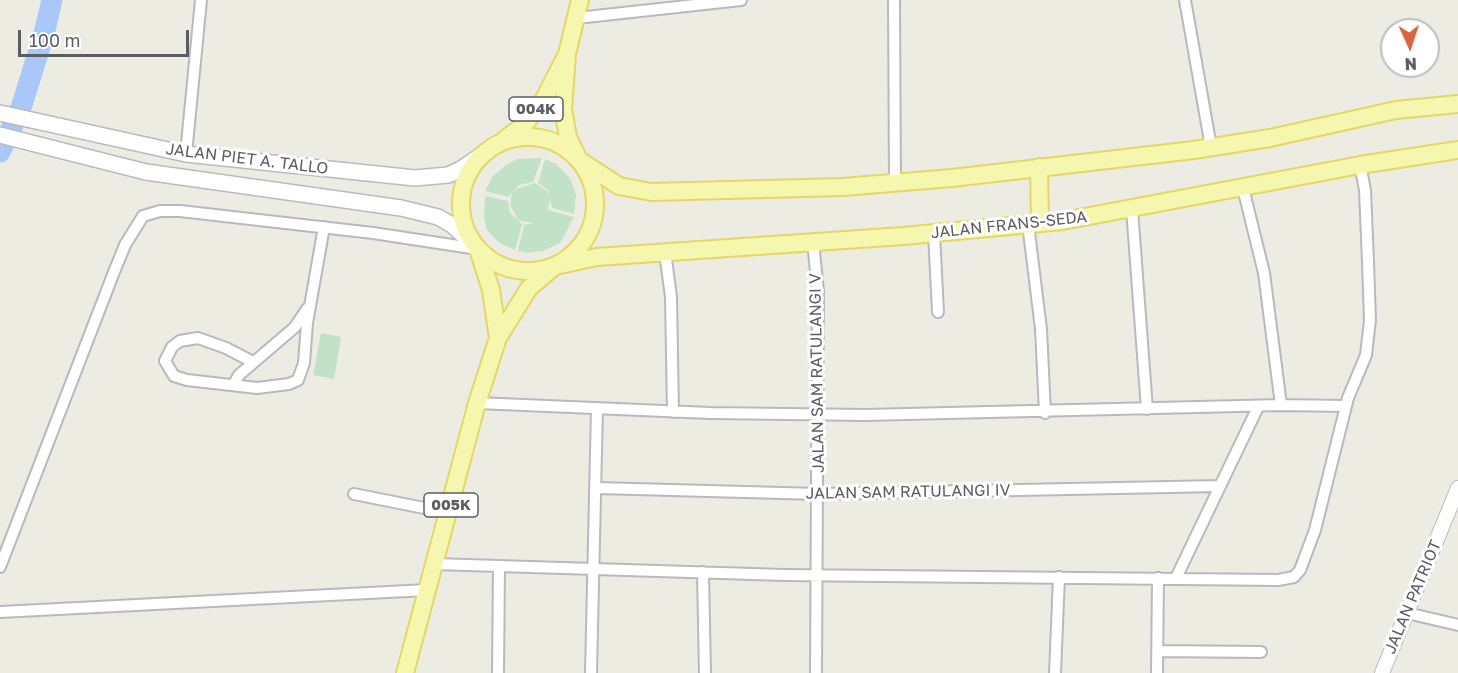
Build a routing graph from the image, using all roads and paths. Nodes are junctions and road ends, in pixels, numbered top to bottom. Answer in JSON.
{"nodes":[{"id":1,"x":201,"y":0,"type":"edge"},
{"id":2,"x":580,"y":0,"type":"edge"},
{"id":3,"x":741,"y":0,"type":"edge"},
{"id":4,"x":894,"y":0,"type":"edge"},
{"id":5,"x":1185,"y":0,"type":"edge"},
{"id":6,"x":701,"y":2,"type":"edge"},
{"id":7,"x":577,"y":18,"type":"junction"},
{"id":8,"x":567,"y":54,"type":"junction"},
{"id":9,"x":1458,"y":104,"type":"edge"},
{"id":10,"x":0,"y":113,"type":"edge"},
{"id":11,"x":0,"y":135,"type":"edge"},
{"id":12,"x":1211,"y":147,"type":"junction"},
{"id":13,"x":489,"y":150,"type":"junction"},
{"id":14,"x":1458,"y":150,"type":"edge"},
{"id":15,"x":186,"y":154,"type":"junction"},
{"id":16,"x":579,"y":160,"type":"junction"},
{"id":17,"x":1359,"y":165,"type":"junction"},
{"id":18,"x":1039,"y":167,"type":"junction"},
{"id":19,"x":895,"y":183,"type":"junction"},
{"id":20,"x":1244,"y":188,"type":"junction"},
{"id":21,"x":1132,"y":209,"type":"junction"},
{"id":22,"x":1034,"y":224,"type":"junction"},
{"id":23,"x":324,"y":227,"type":"junction"},
{"id":24,"x":934,"y":234,"type":"junction"},
{"id":25,"x":813,"y":242,"type":"junction"},
{"id":26,"x":478,"y":249,"type":"junction"},
{"id":27,"x":665,"y":252,"type":"junction"},
{"id":28,"x":555,"y":266,"type":"junction"},
{"id":29,"x":309,"y":306,"type":"junction"},
{"id":30,"x":938,"y":312,"type":"dead end"},
{"id":31,"x":498,"y":338,"type":"junction"},
{"id":32,"x":253,"y":362,"type":"junction"},
{"id":33,"x":234,"y":384,"type":"junction"},
{"id":34,"x":477,"y":403,"type":"junction"},
{"id":35,"x":1281,"y":405,"type":"junction"},
{"id":36,"x":1258,"y":406,"type":"junction"},
{"id":37,"x":1346,"y":406,"type":"junction"},
{"id":38,"x":597,"y":408,"type":"junction"},
{"id":39,"x":1147,"y":409,"type":"junction"},
{"id":40,"x":673,"y":412,"type":"junction"},
{"id":41,"x":1045,"y":413,"type":"junction"},
{"id":42,"x":818,"y":414,"type":"junction"},
{"id":43,"x":1219,"y":486,"type":"junction"},
{"id":44,"x":597,"y":488,"type":"junction"},
{"id":45,"x":1458,"y":488,"type":"edge"},
{"id":46,"x":354,"y":494,"type":"dead end"},
{"id":47,"x":819,"y":494,"type":"junction"},
{"id":48,"x":1456,"y":502,"type":"edge"},
{"id":49,"x":448,"y":513,"type":"junction"},
{"id":50,"x":5,"y":538,"type":"edge"},
{"id":51,"x":434,"y":564,"type":"junction"},
{"id":52,"x":499,"y":566,"type":"junction"},
{"id":53,"x":0,"y":567,"type":"edge"},
{"id":54,"x":595,"y":571,"type":"junction"},
{"id":55,"x":703,"y":572,"type":"junction"},
{"id":56,"x":816,"y":575,"type":"junction"},
{"id":57,"x":1059,"y":577,"type":"junction"},
{"id":58,"x":1158,"y":578,"type":"junction"},
{"id":59,"x":1176,"y":578,"type":"junction"},
{"id":60,"x":427,"y":590,"type":"junction"},
{"id":61,"x":0,"y":612,"type":"edge"},
{"id":62,"x":1407,"y":612,"type":"junction"},
{"id":63,"x":1458,"y":625,"type":"edge"},
{"id":64,"x":1158,"y":651,"type":"junction"},
{"id":65,"x":1261,"y":652,"type":"dead end"},
{"id":66,"x":405,"y":673,"type":"edge"},
{"id":67,"x":498,"y":673,"type":"edge"},
{"id":68,"x":591,"y":673,"type":"edge"},
{"id":69,"x":705,"y":673,"type":"edge"},
{"id":70,"x":816,"y":673,"type":"edge"},
{"id":71,"x":1055,"y":673,"type":"edge"},
{"id":72,"x":1157,"y":673,"type":"edge"},
{"id":73,"x":1382,"y":673,"type":"edge"}],
"edges":[{"from":1,"to":15,"type":"street"},
{"from":2,"to":7,"type":"main road","number":"004K"},
{"from":3,"to":6,"type":"street"},
{"from":4,"to":19,"type":"street"},
{"from":5,"to":12,"type":"street"},
{"from":6,"to":7,"type":"street"},
{"from":7,"to":8,"type":"main road","number":"004K"},
{"from":8,"to":13,"type":"main road","number":"004K"},
{"from":8,"to":16,"type":"main road","number":"004K"},
{"from":9,"to":12,"type":"main road"},
{"from":10,"to":15,"type":"main road","name":"JALAN PIET A. TALLO"},
{"from":11,"to":26,"type":"main road","name":"JALAN PIET A. TALLO"},
{"from":12,"to":18,"type":"main road"},
{"from":13,"to":15,"type":"main road","name":"JALAN PIET A. TALLO"},
{"from":13,"to":16,"type":"main road"},
{"from":13,"to":26,"type":"main road"},
{"from":14,"to":17,"type":"main road","name":"JALAN FRANS-SEDA"},
{"from":16,"to":19,"type":"main road"},
{"from":16,"to":28,"type":"main road"},
{"from":17,"to":20,"type":"main road","name":"JALAN FRANS-SEDA"},
{"from":17,"to":37,"type":"street"},
{"from":18,"to":19,"type":"main road"},
{"from":18,"to":22,"type":"main road"},
{"from":20,"to":21,"type":"main road","name":"JALAN FRANS-SEDA"},
{"from":20,"to":35,"type":"street"},
{"from":21,"to":22,"type":"main road","name":"JALAN FRANS-SEDA"},
{"from":21,"to":39,"type":"street"},
{"from":22,"to":24,"type":"main road","name":"JALAN FRANS-SEDA"},
{"from":22,"to":41,"type":"street"},
{"from":23,"to":26,"type":"street"},
{"from":23,"to":29,"type":"street"},
{"from":23,"to":50,"type":"street"},
{"from":24,"to":25,"type":"main road","name":"JALAN FRANS-SEDA"},
{"from":24,"to":30,"type":"street"},
{"from":25,"to":27,"type":"main road","name":"JALAN FRANS-SEDA"},
{"from":25,"to":42,"type":"street","name":"JALAN SAM RATULANGI V"},
{"from":26,"to":28,"type":"main road"},
{"from":26,"to":31,"type":"main road","number":"005K"},
{"from":27,"to":28,"type":"main road","name":"JALAN FRANS-SEDA"},
{"from":27,"to":40,"type":"street"},
{"from":28,"to":31,"type":"main road","number":"005K"},
{"from":29,"to":32,"type":"street"},
{"from":29,"to":33,"type":"street"},
{"from":31,"to":34,"type":"main road","number":"005K"},
{"from":32,"to":33,"type":"street"},
{"from":32,"to":33,"type":"street"},
{"from":34,"to":38,"type":"street"},
{"from":34,"to":49,"type":"main road","number":"005K"},
{"from":35,"to":36,"type":"street"},
{"from":35,"to":37,"type":"street"},
{"from":36,"to":39,"type":"street"},
{"from":36,"to":43,"type":"street"},
{"from":37,"to":59,"type":"street"},
{"from":38,"to":40,"type":"street"},
{"from":38,"to":44,"type":"street"},
{"from":39,"to":41,"type":"street"},
{"from":40,"to":42,"type":"street"},
{"from":41,"to":42,"type":"street"},
{"from":42,"to":47,"type":"street","name":"JALAN SAM RATULANGI V"},
{"from":43,"to":47,"type":"street","name":"JALAN SAM RATULANGI IV"},
{"from":43,"to":59,"type":"street"},
{"from":44,"to":47,"type":"street","name":"JALAN SAM RATULANGI IV"},
{"from":44,"to":54,"type":"street"},
{"from":45,"to":48,"type":"street","name":"JALAN PATRIOT"},
{"from":46,"to":49,"type":"street"},
{"from":47,"to":56,"type":"street","name":"JALAN SAM RATULANGI V"},
{"from":48,"to":62,"type":"street","name":"JALAN PATRIOT"},
{"from":49,"to":51,"type":"main road","number":"005K"},
{"from":50,"to":53,"type":"street"},
{"from":51,"to":52,"type":"street"},
{"from":51,"to":60,"type":"main road","number":"005K"},
{"from":52,"to":54,"type":"street"},
{"from":52,"to":67,"type":"street"},
{"from":54,"to":55,"type":"street"},
{"from":54,"to":68,"type":"street"},
{"from":55,"to":56,"type":"street"},
{"from":55,"to":69,"type":"street"},
{"from":56,"to":57,"type":"street"},
{"from":56,"to":70,"type":"street","name":"JALAN SAM RATULANGI V"},
{"from":57,"to":58,"type":"street"},
{"from":57,"to":71,"type":"street"},
{"from":58,"to":59,"type":"street"},
{"from":58,"to":64,"type":"street"},
{"from":60,"to":61,"type":"street"},
{"from":60,"to":66,"type":"main road","number":"005K"},
{"from":62,"to":63,"type":"street"},
{"from":62,"to":73,"type":"street","name":"JALAN PATRIOT"},
{"from":64,"to":65,"type":"street"},
{"from":64,"to":72,"type":"street"}]}
